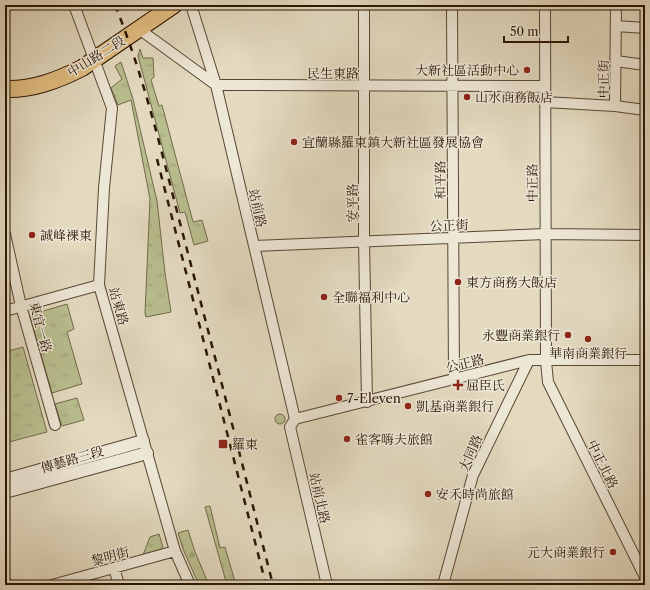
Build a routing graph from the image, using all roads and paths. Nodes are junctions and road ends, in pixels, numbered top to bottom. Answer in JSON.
{"nodes":[{"id":1,"x":74,"y":5,"type":"edge"},
{"id":2,"x":174,"y":5,"type":"edge"},
{"id":3,"x":191,"y":5,"type":"edge"},
{"id":4,"x":364,"y":5,"type":"edge"},
{"id":5,"x":452,"y":5,"type":"edge"},
{"id":6,"x":545,"y":5,"type":"edge"},
{"id":7,"x":616,"y":5,"type":"edge"},
{"id":8,"x":616,"y":26,"type":"junction"},
{"id":9,"x":645,"y":28,"type":"edge"},
{"id":10,"x":139,"y":29,"type":"junction"},
{"id":11,"x":95,"y":59,"type":"junction"},
{"id":12,"x":616,"y":61,"type":"junction"},
{"id":13,"x":645,"y":65,"type":"edge"},
{"id":14,"x":216,"y":85,"type":"junction"},
{"id":15,"x":452,"y":85,"type":"junction"},
{"id":16,"x":365,"y":86,"type":"junction"},
{"id":17,"x":545,"y":86,"type":"junction"},
{"id":18,"x":5,"y":90,"type":"edge"},
{"id":19,"x":545,"y":102,"type":"junction"},
{"id":20,"x":616,"y":106,"type":"junction"},
{"id":21,"x":645,"y":110,"type":"edge"},
{"id":22,"x":5,"y":234,"type":"edge"},
{"id":23,"x":546,"y":234,"type":"junction"},
{"id":24,"x":645,"y":235,"type":"edge"},
{"id":25,"x":453,"y":239,"type":"junction"},
{"id":26,"x":364,"y":240,"type":"junction"},
{"id":27,"x":254,"y":246,"type":"junction"},
{"id":28,"x":100,"y":285,"type":"junction"},
{"id":29,"x":21,"y":306,"type":"junction"},
{"id":30,"x":5,"y":311,"type":"edge"},
{"id":31,"x":529,"y":360,"type":"junction"},
{"id":32,"x":546,"y":360,"type":"junction"},
{"id":33,"x":645,"y":360,"type":"edge"},
{"id":34,"x":454,"y":379,"type":"junction"},
{"id":35,"x":368,"y":402,"type":"junction"},
{"id":36,"x":295,"y":419,"type":"junction"},
{"id":37,"x":55,"y":425,"type":"dead end"},
{"id":38,"x":143,"y":441,"type":"junction"},
{"id":39,"x":147,"y":453,"type":"junction"},
{"id":40,"x":5,"y":480,"type":"edge"},
{"id":41,"x":5,"y":492,"type":"edge"},
{"id":42,"x":175,"y":551,"type":"junction"},
{"id":43,"x":114,"y":568,"type":"junction"},
{"id":44,"x":645,"y":578,"type":"edge"},
{"id":45,"x":5,"y":581,"type":"edge"},
{"id":46,"x":6,"y":585,"type":"edge"},
{"id":47,"x":52,"y":585,"type":"edge"},
{"id":48,"x":118,"y":585,"type":"edge"},
{"id":49,"x":190,"y":585,"type":"edge"},
{"id":50,"x":327,"y":585,"type":"edge"},
{"id":51,"x":443,"y":585,"type":"edge"}],
"edges":[{"from":1,"to":11,"type":"street","name":"站東路"},
{"from":2,"to":10,"type":"main road","name":"中山路二段"},
{"from":3,"to":14,"type":"street","name":"站前路"},
{"from":4,"to":16,"type":"street","name":"安平路"},
{"from":5,"to":15,"type":"street","name":"和平路"},
{"from":6,"to":17,"type":"street","name":"中正路"},
{"from":7,"to":8,"type":"street","name":"中正街"},
{"from":8,"to":9,"type":"street"},
{"from":8,"to":12,"type":"street","name":"中正街"},
{"from":10,"to":11,"type":"main road","name":"中山路二段"},
{"from":10,"to":14,"type":"street"},
{"from":11,"to":18,"type":"main road","name":"中山路二段"},
{"from":11,"to":28,"type":"street","name":"站東路"},
{"from":12,"to":13,"type":"street"},
{"from":12,"to":20,"type":"street","name":"中正街"},
{"from":14,"to":16,"type":"street","name":"民生東路"},
{"from":14,"to":27,"type":"street","name":"站前路"},
{"from":15,"to":16,"type":"street","name":"民生東路"},
{"from":15,"to":17,"type":"street","name":"民生東路"},
{"from":15,"to":25,"type":"street","name":"和平路"},
{"from":16,"to":26,"type":"street","name":"安平路"},
{"from":17,"to":19,"type":"street","name":"中正路"},
{"from":19,"to":20,"type":"street"},
{"from":19,"to":23,"type":"street","name":"中正路"},
{"from":20,"to":21,"type":"street"},
{"from":22,"to":29,"type":"street","name":"東宜一路"},
{"from":23,"to":24,"type":"street","name":"公正街"},
{"from":23,"to":25,"type":"street","name":"公正街"},
{"from":23,"to":32,"type":"street","name":"中正路"},
{"from":25,"to":26,"type":"street","name":"公正街"},
{"from":25,"to":34,"type":"street","name":"和平路"},
{"from":26,"to":27,"type":"street","name":"公正街"},
{"from":26,"to":35,"type":"street","name":"安平路"},
{"from":27,"to":36,"type":"street","name":"站前路"},
{"from":28,"to":29,"type":"street"},
{"from":28,"to":38,"type":"street","name":"站東路"},
{"from":29,"to":30,"type":"street"},
{"from":29,"to":37,"type":"street","name":"東宜一路"},
{"from":31,"to":32,"type":"street","name":"公正路"},
{"from":31,"to":34,"type":"street","name":"公正路"},
{"from":31,"to":51,"type":"street","name":"大同路"},
{"from":32,"to":33,"type":"street","name":"公正路"},
{"from":32,"to":44,"type":"street","name":"中正北路"},
{"from":34,"to":35,"type":"street","name":"公正路"},
{"from":35,"to":36,"type":"street","name":"公正路"},
{"from":36,"to":50,"type":"street","name":"站前北路"},
{"from":38,"to":39,"type":"street","name":"站東路"},
{"from":38,"to":40,"type":"street","name":"傳藝路三段"},
{"from":39,"to":41,"type":"street","name":"傳藝路三段"},
{"from":39,"to":42,"type":"street","name":"站東路"},
{"from":42,"to":43,"type":"street","name":"黎明街"},
{"from":42,"to":49,"type":"street","name":"站東路"},
{"from":43,"to":47,"type":"street","name":"黎明街"},
{"from":43,"to":48,"type":"street"},
{"from":45,"to":46,"type":"street"}]}
